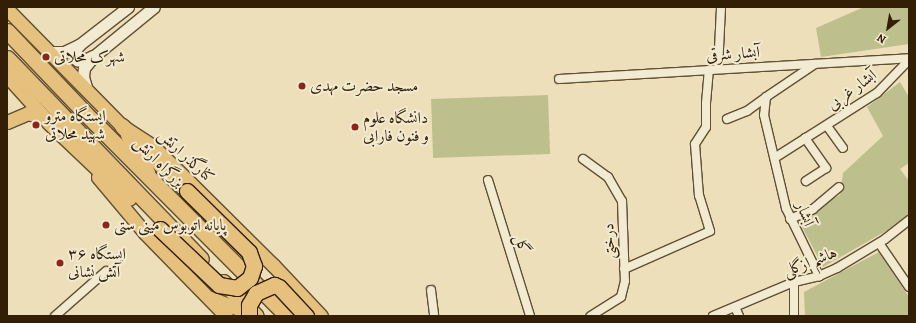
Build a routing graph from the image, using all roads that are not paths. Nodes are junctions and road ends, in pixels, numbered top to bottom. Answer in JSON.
{"nodes":[{"id":1,"x":128,"y":7,"type":"edge"},
{"id":2,"x":154,"y":7,"type":"edge"},
{"id":3,"x":721,"y":7,"type":"edge"},
{"id":4,"x":7,"y":9,"type":"edge"},
{"id":5,"x":7,"y":31,"type":"edge"},
{"id":6,"x":79,"y":45,"type":"junction"},
{"id":7,"x":49,"y":52,"type":"junction"},
{"id":8,"x":94,"y":56,"type":"junction"},
{"id":9,"x":7,"y":58,"type":"edge"},
{"id":10,"x":909,"y":59,"type":"edge"},
{"id":11,"x":815,"y":64,"type":"junction"},
{"id":12,"x":718,"y":69,"type":"junction"},
{"id":13,"x":709,"y":70,"type":"junction"},
{"id":14,"x":7,"y":76,"type":"edge"},
{"id":15,"x":559,"y":79,"type":"dead end"},
{"id":16,"x":7,"y":84,"type":"edge"},
{"id":17,"x":87,"y":90,"type":"junction"},
{"id":18,"x":7,"y":93,"type":"edge"},
{"id":19,"x":766,"y":97,"type":"junction"},
{"id":20,"x":7,"y":118,"type":"edge"},
{"id":21,"x":727,"y":119,"type":"dead end"},
{"id":22,"x":49,"y":122,"type":"junction"},
{"id":23,"x":122,"y":126,"type":"junction"},
{"id":24,"x":826,"y":126,"type":"junction"},
{"id":25,"x":805,"y":138,"type":"junction"},
{"id":26,"x":843,"y":148,"type":"dead end"},
{"id":27,"x":776,"y":157,"type":"junction"},
{"id":28,"x":583,"y":159,"type":"dead end"},
{"id":29,"x":488,"y":180,"type":"dead end"},
{"id":30,"x":152,"y":181,"type":"junction"},
{"id":31,"x":806,"y":181,"type":"dead end"},
{"id":32,"x":839,"y":187,"type":"dead end"},
{"id":33,"x":790,"y":219,"type":"junction"},
{"id":34,"x":909,"y":220,"type":"edge"},
{"id":35,"x":879,"y":243,"type":"junction"},
{"id":36,"x":624,"y":269,"type":"junction"},
{"id":37,"x":106,"y":271,"type":"dead end"},
{"id":38,"x":819,"y":276,"type":"junction"},
{"id":39,"x":794,"y":282,"type":"junction"},
{"id":40,"x":909,"y":287,"type":"edge"},
{"id":41,"x":431,"y":290,"type":"dead end"},
{"id":42,"x":207,"y":296,"type":"junction"},
{"id":43,"x":735,"y":307,"type":"junction"},
{"id":44,"x":55,"y":316,"type":"edge"},
{"id":45,"x":226,"y":316,"type":"edge"},
{"id":46,"x":249,"y":316,"type":"edge"},
{"id":47,"x":256,"y":316,"type":"edge"},
{"id":48,"x":287,"y":316,"type":"edge"},
{"id":49,"x":306,"y":316,"type":"edge"},
{"id":50,"x":321,"y":316,"type":"edge"},
{"id":51,"x":434,"y":316,"type":"edge"},
{"id":52,"x":530,"y":316,"type":"edge"},
{"id":53,"x":590,"y":316,"type":"edge"},
{"id":54,"x":713,"y":316,"type":"edge"},
{"id":55,"x":739,"y":316,"type":"edge"},
{"id":56,"x":794,"y":316,"type":"edge"}],
"edges":[{"from":1,"to":6,"type":"main road"},
{"from":2,"to":8,"type":"main road"},
{"from":3,"to":12,"type":"street"},
{"from":4,"to":7,"type":"main road","name":"کنارگذر ارتش"},
{"from":5,"to":30,"type":"highway","name":"بزرگراه ارتش"},
{"from":6,"to":7,"type":"main road"},
{"from":6,"to":8,"type":"main road"},
{"from":7,"to":17,"type":"main road","name":"کنارگذر ارتش"},
{"from":8,"to":17,"type":"main road"},
{"from":9,"to":47,"type":"highway"},
{"from":10,"to":11,"type":"street","name":"آبشار شرقی"},
{"from":10,"to":24,"type":"street","name":"آبشار غربی"},
{"from":11,"to":12,"type":"street","name":"آبشار شرقی"},
{"from":11,"to":19,"type":"street"},
{"from":12,"to":13,"type":"street","name":"آبشار شرقی"},
{"from":13,"to":15,"type":"street","name":"آبشار شرقی"},
{"from":13,"to":36,"type":"street","name":"درختی"},
{"from":14,"to":22,"type":"main road"},
{"from":16,"to":18,"type":"main road"},
{"from":17,"to":23,"type":"main road","name":"کنارگذر ارتش"},
{"from":19,"to":21,"type":"street"},
{"from":19,"to":27,"type":"street","name":"آبشار"},
{"from":20,"to":22,"type":"main road"},
{"from":22,"to":23,"type":"highway","bridge":true},
{"from":22,"to":42,"type":"main road"},
{"from":23,"to":30,"type":"main road"},
{"from":23,"to":50,"type":"main road","name":"کنارگذر ارتش"},
{"from":24,"to":25,"type":"street","name":"آبشار غربی"},
{"from":24,"to":26,"type":"street"},
{"from":25,"to":27,"type":"street"},
{"from":25,"to":31,"type":"street"},
{"from":27,"to":33,"type":"street","name":"آبشار"},
{"from":28,"to":36,"type":"street","name":"درختی"},
{"from":29,"to":52,"type":"street","name":"گل"},
{"from":30,"to":48,"type":"highway","name":"بزرگراه ارتش"},
{"from":32,"to":33,"type":"street"},
{"from":33,"to":38,"type":"street","name":"آبشار"},
{"from":34,"to":35,"type":"street","name":"هاشم ازگلی"},
{"from":35,"to":38,"type":"street","name":"هاشم ازگلی"},
{"from":35,"to":40,"type":"street"},
{"from":36,"to":53,"type":"street"},
{"from":37,"to":44,"type":"street"},
{"from":38,"to":39,"type":"street","name":"هاشم ازگلی"},
{"from":39,"to":43,"type":"street","name":"هاشم ازگلی"},
{"from":39,"to":56,"type":"street"},
{"from":41,"to":51,"type":"street"},
{"from":42,"to":45,"type":"main road"},
{"from":42,"to":47,"type":"main road"},
{"from":43,"to":54,"type":"street","name":"هاشم ازگلی"},
{"from":43,"to":55,"type":"street"},
{"from":46,"to":49,"type":"highway","bridge":true}]}
